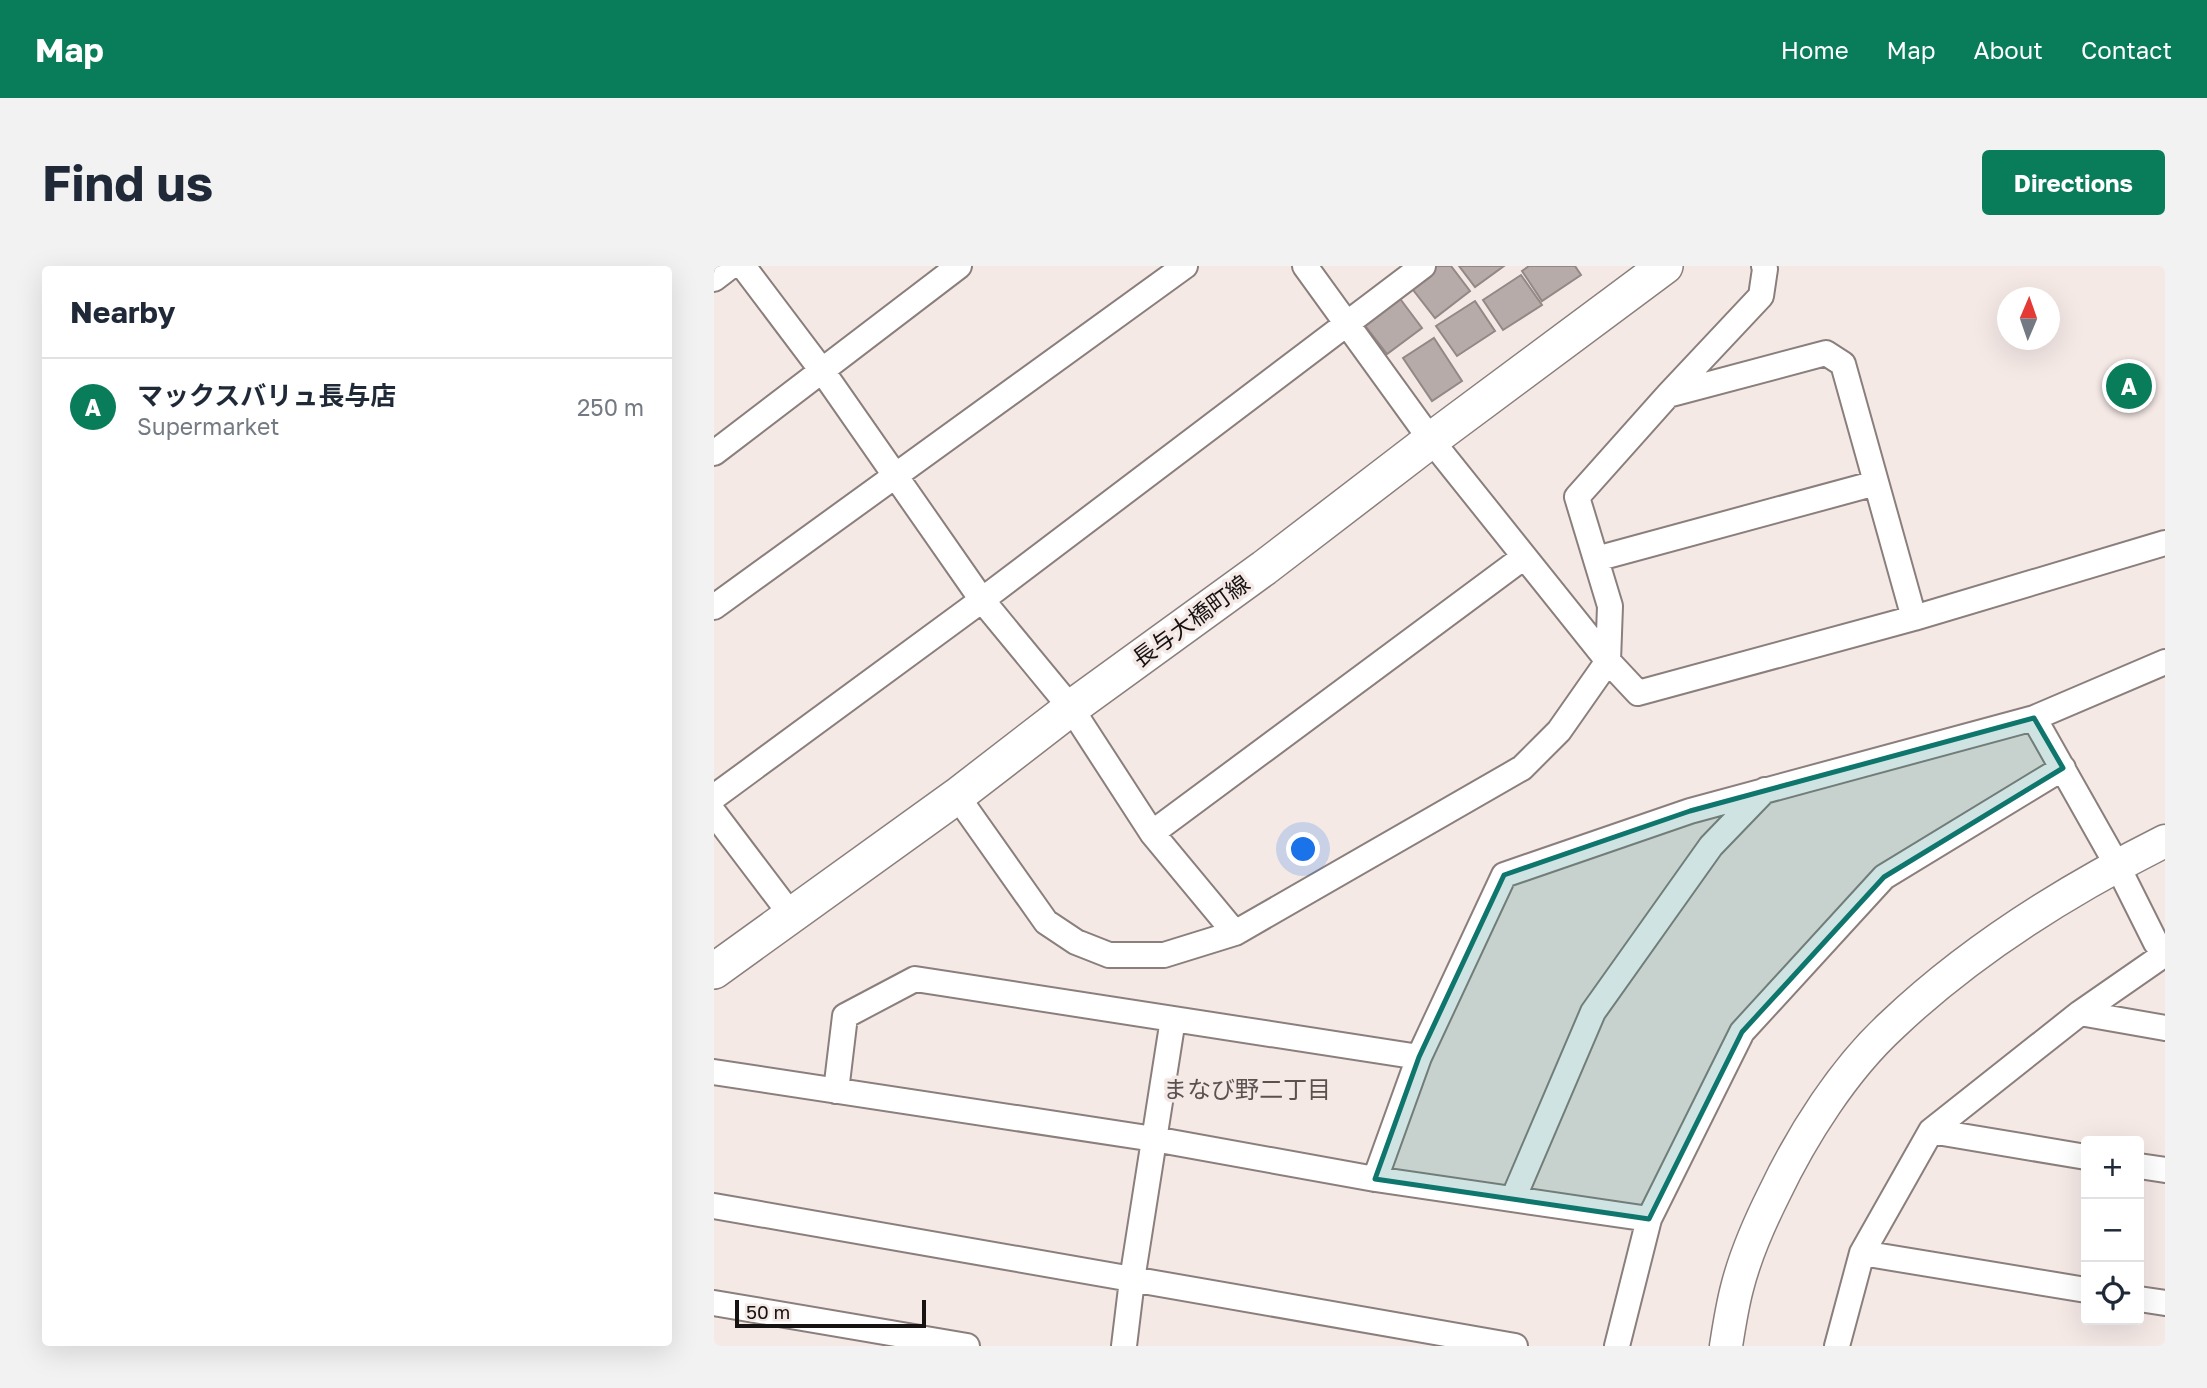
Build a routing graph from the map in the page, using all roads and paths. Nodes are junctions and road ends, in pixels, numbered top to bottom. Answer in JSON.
{"nodes":[{"id":1,"x":731,"y":266,"type":"edge"},
{"id":2,"x":743,"y":266,"type":"edge"},
{"id":3,"x":959,"y":266,"type":"edge"},
{"id":4,"x":1185,"y":266,"type":"edge"},
{"id":5,"x":1305,"y":266,"type":"edge"},
{"id":6,"x":1423,"y":266,"type":"edge"},
{"id":7,"x":1665,"y":266,"type":"edge"},
{"id":8,"x":1764,"y":266,"type":"edge"},
{"id":9,"x":714,"y":279,"type":"edge"},
{"id":10,"x":1346,"y":323,"type":"junction"},
{"id":11,"x":823,"y":372,"type":"junction"},
{"id":12,"x":1668,"y":395,"type":"junction"},
{"id":13,"x":1431,"y":440,"type":"junction"},
{"id":14,"x":714,"y":453,"type":"edge"},
{"id":15,"x":895,"y":475,"type":"junction"},
{"id":16,"x":1876,"y":483,"type":"junction"},
{"id":17,"x":2165,"y":543,"type":"edge"},
{"id":18,"x":1524,"y":557,"type":"junction"},
{"id":19,"x":1596,"y":559,"type":"junction"},
{"id":20,"x":982,"y":600,"type":"junction"},
{"id":21,"x":714,"y":607,"type":"edge"},
{"id":22,"x":1914,"y":618,"type":"junction"},
{"id":23,"x":1608,"y":661,"type":"junction"},
{"id":24,"x":2165,"y":662,"type":"edge"},
{"id":25,"x":1071,"y":708,"type":"junction"},
{"id":26,"x":2034,"y":718,"type":"junction"},
{"id":27,"x":2063,"y":768,"type":"junction"},
{"id":28,"x":1766,"y":790,"type":"junction"},
{"id":29,"x":957,"y":796,"type":"junction"},
{"id":30,"x":714,"y":797,"type":"edge"},
{"id":31,"x":1690,"y":811,"type":"junction"},
{"id":32,"x":714,"y":813,"type":"edge"},
{"id":33,"x":1152,"y":833,"type":"junction"},
{"id":34,"x":2165,"y":841,"type":"edge"},
{"id":35,"x":1711,"y":846,"type":"junction"},
{"id":36,"x":2118,"y":865,"type":"junction"},
{"id":37,"x":792,"y":916,"type":"junction"},
{"id":38,"x":1235,"y":933,"type":"junction"},
{"id":39,"x":2165,"y":949,"type":"edge"},
{"id":40,"x":2165,"y":954,"type":"edge"},
{"id":41,"x":714,"y":971,"type":"edge"},
{"id":42,"x":2080,"y":1013,"type":"junction"},
{"id":43,"x":1173,"y":1019,"type":"junction"},
{"id":44,"x":2165,"y":1028,"type":"edge"},
{"id":45,"x":1419,"y":1057,"type":"junction"},
{"id":46,"x":714,"y":1072,"type":"edge"},
{"id":47,"x":836,"y":1091,"type":"junction"},
{"id":48,"x":1931,"y":1131,"type":"junction"},
{"id":49,"x":1154,"y":1139,"type":"junction"},
{"id":50,"x":2081,"y":1156,"type":"edge"},
{"id":51,"x":2144,"y":1167,"type":"edge"},
{"id":52,"x":2165,"y":1170,"type":"edge"},
{"id":53,"x":1375,"y":1179,"type":"junction"},
{"id":54,"x":1513,"y":1199,"type":"junction"},
{"id":55,"x":714,"y":1206,"type":"edge"},
{"id":56,"x":1649,"y":1219,"type":"junction"},
{"id":57,"x":1862,"y":1252,"type":"junction"},
{"id":58,"x":1132,"y":1280,"type":"junction"},
{"id":59,"x":2081,"y":1289,"type":"edge"},
{"id":60,"x":2144,"y":1300,"type":"edge"},
{"id":61,"x":714,"y":1303,"type":"edge"},
{"id":62,"x":2165,"y":1303,"type":"edge"},
{"id":63,"x":967,"y":1346,"type":"edge"},
{"id":64,"x":1125,"y":1346,"type":"edge"},
{"id":65,"x":1515,"y":1346,"type":"edge"},
{"id":66,"x":1617,"y":1346,"type":"edge"},
{"id":67,"x":1726,"y":1346,"type":"edge"},
{"id":68,"x":1837,"y":1346,"type":"edge"}],
"edges":[{"from":1,"to":9,"type":"street"},
{"from":2,"to":11,"type":"street"},
{"from":3,"to":11,"type":"street"},
{"from":4,"to":15,"type":"street"},
{"from":5,"to":10,"type":"street"},
{"from":6,"to":10,"type":"street"},
{"from":7,"to":13,"type":"main road","name":"長与大橋町線"},
{"from":8,"to":12,"type":"street"},
{"from":10,"to":13,"type":"street"},
{"from":10,"to":20,"type":"street"},
{"from":11,"to":14,"type":"street"},
{"from":11,"to":15,"type":"street"},
{"from":12,"to":16,"type":"street"},
{"from":12,"to":19,"type":"street"},
{"from":13,"to":18,"type":"street"},
{"from":13,"to":25,"type":"main road","name":"長与大橋町線"},
{"from":15,"to":20,"type":"street"},
{"from":15,"to":21,"type":"street"},
{"from":16,"to":19,"type":"street"},
{"from":16,"to":22,"type":"street"},
{"from":17,"to":22,"type":"street"},
{"from":18,"to":23,"type":"street"},
{"from":18,"to":33,"type":"street"},
{"from":19,"to":23,"type":"street"},
{"from":20,"to":25,"type":"street"},
{"from":20,"to":30,"type":"street"},
{"from":22,"to":23,"type":"street"},
{"from":23,"to":38,"type":"street"},
{"from":24,"to":26,"type":"street"},
{"from":25,"to":29,"type":"main road","name":"長与大橋町線"},
{"from":25,"to":33,"type":"street"},
{"from":26,"to":27,"type":"street"},
{"from":26,"to":28,"type":"street"},
{"from":27,"to":36,"type":"street"},
{"from":27,"to":56,"type":"street"},
{"from":28,"to":31,"type":"street"},
{"from":28,"to":35,"type":"street"},
{"from":29,"to":37,"type":"main road","name":"長与大橋町線"},
{"from":29,"to":38,"type":"street"},
{"from":31,"to":35,"type":"street"},
{"from":31,"to":45,"type":"street"},
{"from":32,"to":37,"type":"street"},
{"from":33,"to":38,"type":"street"},
{"from":34,"to":36,"type":"street"},
{"from":35,"to":54,"type":"street"},
{"from":36,"to":39,"type":"street"},
{"from":36,"to":67,"type":"street"},
{"from":37,"to":41,"type":"main road","name":"長与大橋町線"},
{"from":40,"to":42,"type":"street"},
{"from":42,"to":44,"type":"street"},
{"from":42,"to":48,"type":"street"},
{"from":43,"to":45,"type":"street"},
{"from":43,"to":47,"type":"street"},
{"from":43,"to":49,"type":"street"},
{"from":45,"to":53,"type":"street"},
{"from":46,"to":47,"type":"street"},
{"from":47,"to":49,"type":"street"},
{"from":48,"to":50,"type":"street"},
{"from":48,"to":57,"type":"street"},
{"from":49,"to":53,"type":"street"},
{"from":49,"to":58,"type":"street"},
{"from":51,"to":52,"type":"street"},
{"from":53,"to":54,"type":"street"},
{"from":54,"to":56,"type":"street"},
{"from":55,"to":58,"type":"street"},
{"from":56,"to":66,"type":"street"},
{"from":57,"to":59,"type":"street"},
{"from":57,"to":68,"type":"street"},
{"from":58,"to":64,"type":"street"},
{"from":58,"to":65,"type":"street"},
{"from":60,"to":62,"type":"street"},
{"from":61,"to":63,"type":"street"}]}
